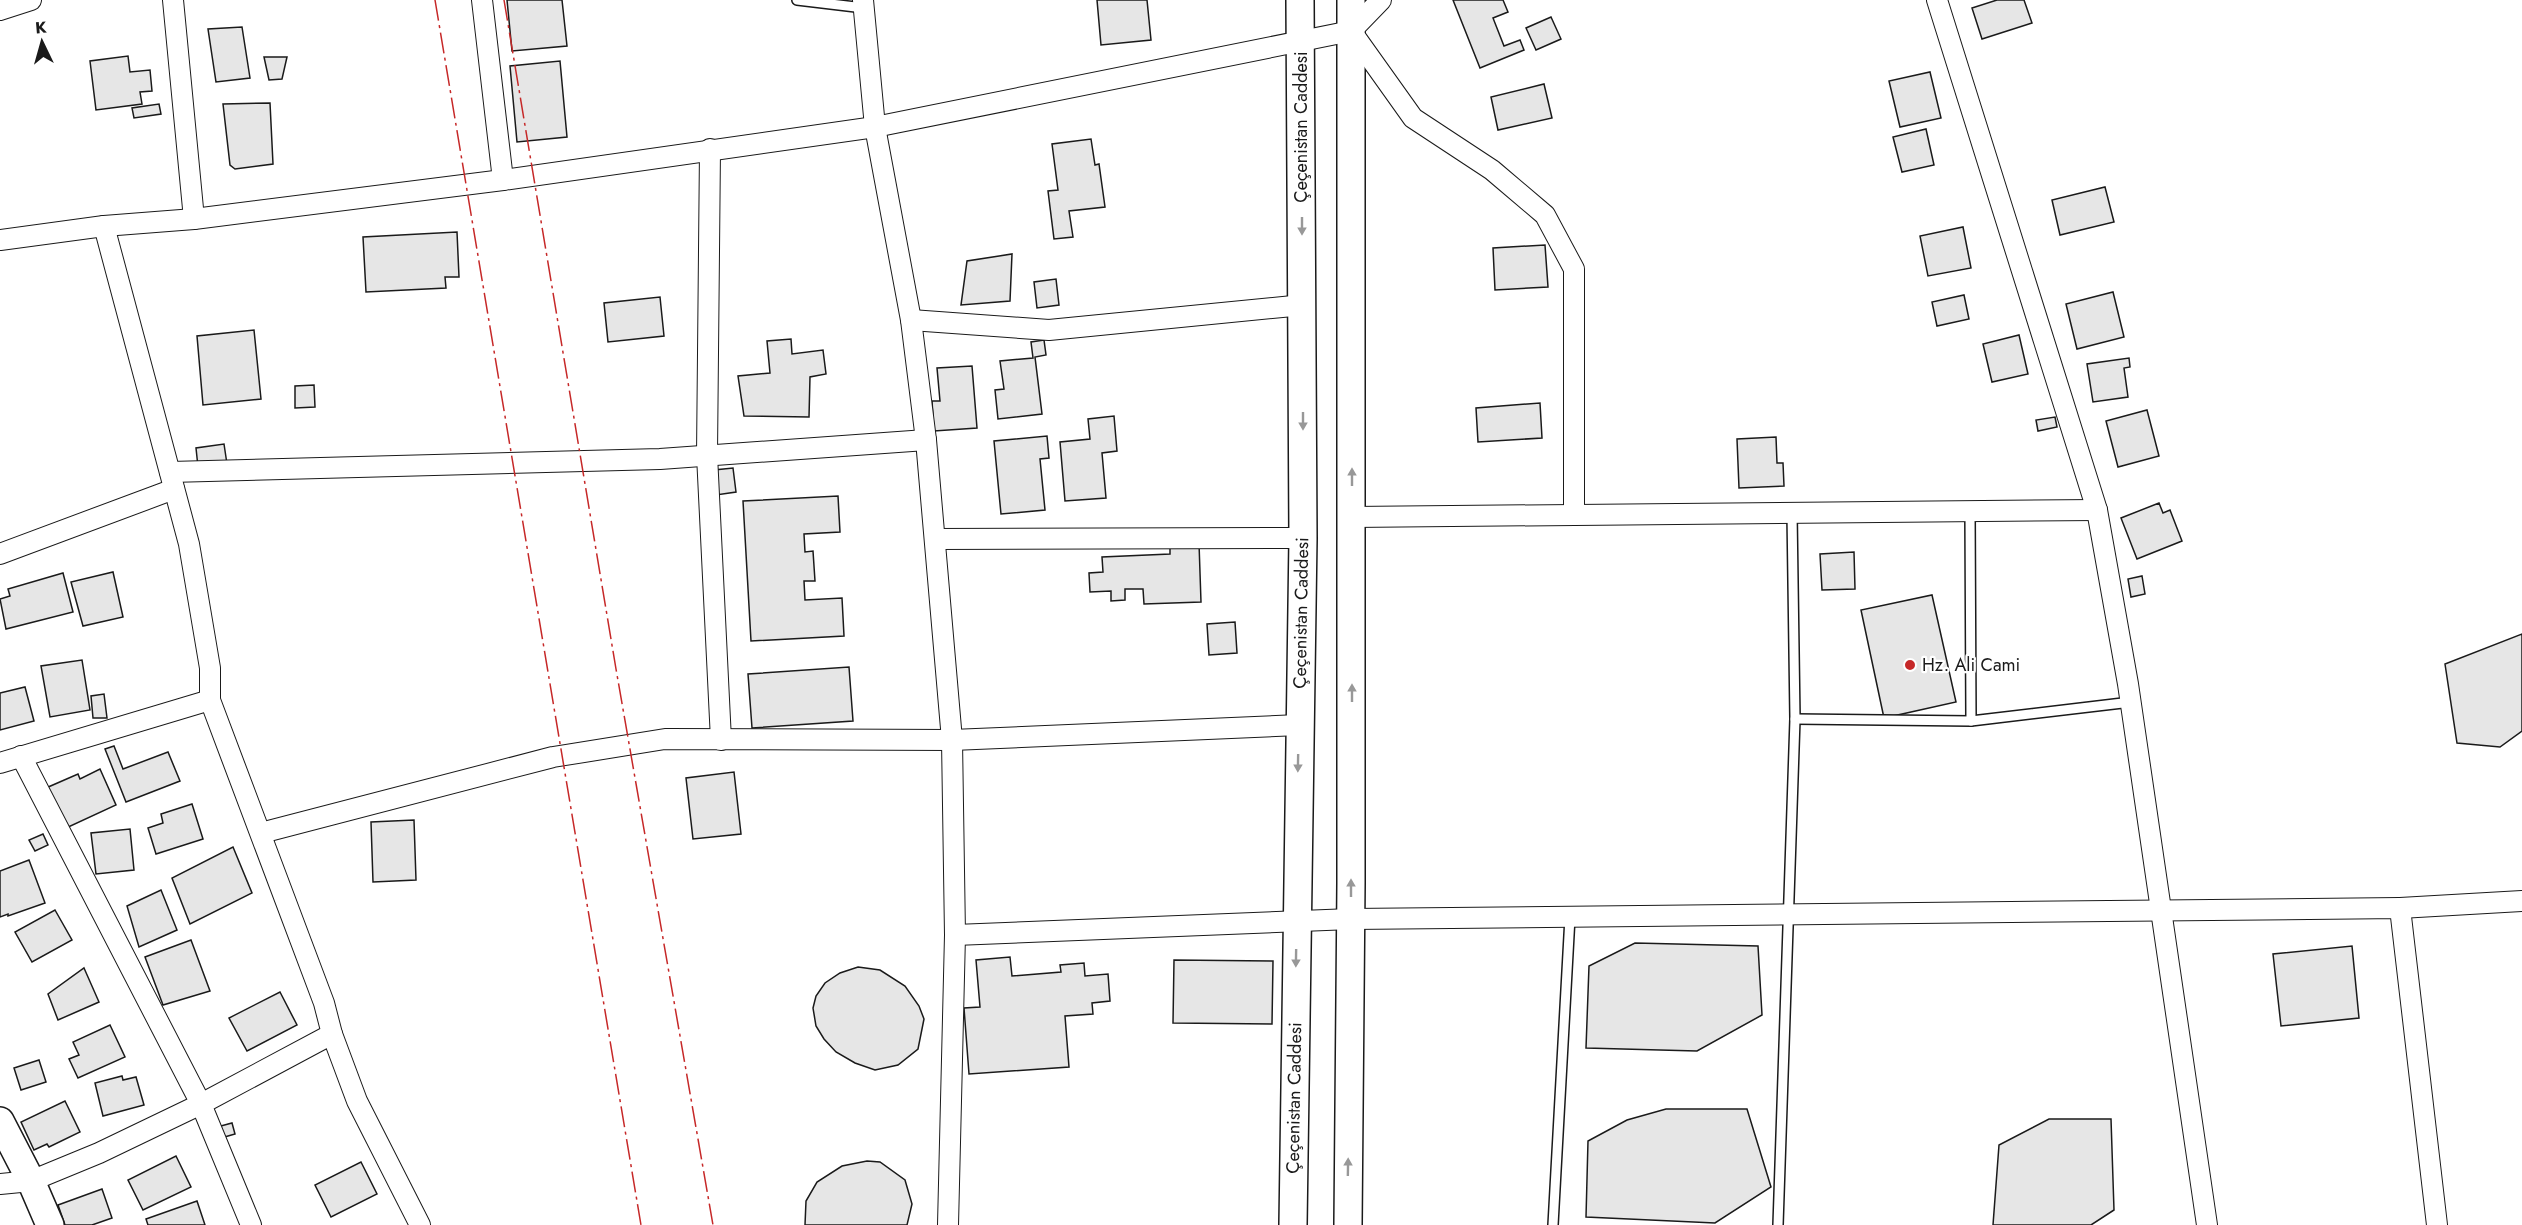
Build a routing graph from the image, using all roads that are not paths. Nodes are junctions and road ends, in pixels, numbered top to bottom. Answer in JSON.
{"nodes":[{"id":1,"x":31,"y":0,"type":"edge"},
{"id":2,"x":173,"y":0,"type":"edge"},
{"id":3,"x":482,"y":0,"type":"edge"},
{"id":4,"x":797,"y":0,"type":"edge"},
{"id":5,"x":1300,"y":0,"type":"edge"},
{"id":6,"x":1351,"y":0,"type":"edge"},
{"id":7,"x":1381,"y":0,"type":"edge"},
{"id":8,"x":1937,"y":0,"type":"edge"},
{"id":9,"x":864,"y":4,"type":"edge"},
{"id":10,"x":0,"y":10,"type":"edge"},
{"id":11,"x":1351,"y":31,"type":"junction"},
{"id":12,"x":1300,"y":43,"type":"junction"},
{"id":13,"x":875,"y":127,"type":"junction"},
{"id":14,"x":710,"y":149,"type":"junction"},
{"id":15,"x":503,"y":180,"type":"junction"},
{"id":16,"x":194,"y":219,"type":"junction"},
{"id":17,"x":104,"y":226,"type":"junction"},
{"id":18,"x":0,"y":240,"type":"edge"},
{"id":19,"x":1303,"y":305,"type":"junction"},
{"id":20,"x":911,"y":320,"type":"junction"},
{"id":21,"x":926,"y":440,"type":"junction"},
{"id":22,"x":707,"y":455,"type":"junction"},
{"id":23,"x":172,"y":481,"type":"junction"},
{"id":24,"x":2097,"y":510,"type":"junction"},
{"id":25,"x":1970,"y":511,"type":"junction"},
{"id":26,"x":1792,"y":513,"type":"junction"},
{"id":27,"x":1574,"y":515,"type":"junction"},
{"id":28,"x":1352,"y":517,"type":"junction"},
{"id":29,"x":1303,"y":538,"type":"junction"},
{"id":30,"x":935,"y":539,"type":"junction"},
{"id":31,"x":0,"y":554,"type":"edge"},
{"id":32,"x":210,"y":700,"type":"junction"},
{"id":33,"x":2131,"y":702,"type":"junction"},
{"id":34,"x":1795,"y":719,"type":"junction"},
{"id":35,"x":1971,"y":721,"type":"junction"},
{"id":36,"x":1299,"y":725,"type":"junction"},
{"id":37,"x":721,"y":740,"type":"junction"},
{"id":38,"x":951,"y":740,"type":"junction"},
{"id":39,"x":21,"y":756,"type":"junction"},
{"id":40,"x":0,"y":763,"type":"edge"},
{"id":41,"x":261,"y":833,"type":"junction"},
{"id":42,"x":2522,"y":901,"type":"edge"},
{"id":43,"x":2400,"y":908,"type":"junction"},
{"id":44,"x":2160,"y":912,"type":"junction"},
{"id":45,"x":1788,"y":915,"type":"junction"},
{"id":46,"x":1570,"y":917,"type":"junction"},
{"id":47,"x":1351,"y":919,"type":"junction"},
{"id":48,"x":1296,"y":921,"type":"junction"},
{"id":49,"x":955,"y":934,"type":"junction"},
{"id":50,"x":332,"y":1034,"type":"junction"},
{"id":51,"x":201,"y":1104,"type":"junction"},
{"id":52,"x":0,"y":1121,"type":"edge"},
{"id":53,"x":31,"y":1181,"type":"junction"},
{"id":54,"x":0,"y":1184,"type":"edge"},
{"id":55,"x":50,"y":1225,"type":"edge"},
{"id":56,"x":251,"y":1225,"type":"edge"},
{"id":57,"x":420,"y":1225,"type":"edge"},
{"id":58,"x":948,"y":1225,"type":"edge"},
{"id":59,"x":1293,"y":1225,"type":"edge"},
{"id":60,"x":1348,"y":1225,"type":"edge"},
{"id":61,"x":1553,"y":1225,"type":"edge"},
{"id":62,"x":1778,"y":1225,"type":"edge"},
{"id":63,"x":2207,"y":1225,"type":"edge"},
{"id":64,"x":2437,"y":1225,"type":"edge"}],
"edges":[{"from":1,"to":10,"type":"street"},
{"from":2,"to":16,"type":"street"},
{"from":3,"to":15,"type":"street"},
{"from":4,"to":9,"type":"lane"},
{"from":5,"to":12,"type":"main road","name":"Çeçenistan Caddesi"},
{"from":6,"to":11,"type":"main road"},
{"from":7,"to":11,"type":"street"},
{"from":8,"to":24,"type":"street"},
{"from":9,"to":13,"type":"street"},
{"from":11,"to":12,"type":"street"},
{"from":11,"to":27,"type":"street"},
{"from":28,"to":11,"type":"main road","one_way":true},
{"from":12,"to":13,"type":"street"},
{"from":12,"to":19,"type":"main road","name":"Çeçenistan Caddesi","one_way":true},
{"from":13,"to":14,"type":"street"},
{"from":13,"to":20,"type":"street"},
{"from":14,"to":15,"type":"street"},
{"from":14,"to":22,"type":"street"},
{"from":15,"to":16,"type":"street"},
{"from":16,"to":17,"type":"street"},
{"from":17,"to":18,"type":"street"},
{"from":17,"to":23,"type":"street"},
{"from":19,"to":20,"type":"street"},
{"from":19,"to":29,"type":"main road","name":"Çeçenistan Caddesi","one_way":true},
{"from":20,"to":21,"type":"street"},
{"from":21,"to":22,"type":"street"},
{"from":21,"to":30,"type":"street"},
{"from":22,"to":23,"type":"street"},
{"from":22,"to":37,"type":"street"},
{"from":23,"to":31,"type":"street"},
{"from":23,"to":32,"type":"street"},
{"from":24,"to":25,"type":"street"},
{"from":24,"to":33,"type":"street"},
{"from":25,"to":26,"type":"street"},
{"from":25,"to":35,"type":"lane"},
{"from":26,"to":27,"type":"street"},
{"from":26,"to":34,"type":"lane"},
{"from":27,"to":28,"type":"street"},
{"from":47,"to":28,"type":"main road","one_way":true},
{"from":29,"to":30,"type":"street"},
{"from":29,"to":36,"type":"main road","name":"Çeçenistan Caddesi"},
{"from":30,"to":38,"type":"street"},
{"from":32,"to":39,"type":"street"},
{"from":32,"to":41,"type":"street"},
{"from":33,"to":35,"type":"lane"},
{"from":33,"to":44,"type":"street"},
{"from":34,"to":35,"type":"lane"},
{"from":34,"to":45,"type":"lane"},
{"from":36,"to":38,"type":"street"},
{"from":36,"to":48,"type":"main road","name":"Çeçenistan Caddesi","one_way":true},
{"from":37,"to":38,"type":"street"},
{"from":37,"to":41,"type":"street"},
{"from":38,"to":49,"type":"street"},
{"from":39,"to":40,"type":"street"},
{"from":39,"to":51,"type":"street"},
{"from":41,"to":50,"type":"street"},
{"from":42,"to":43,"type":"street"},
{"from":43,"to":44,"type":"street"},
{"from":43,"to":64,"type":"street"},
{"from":44,"to":45,"type":"street"},
{"from":44,"to":63,"type":"street"},
{"from":45,"to":46,"type":"street"},
{"from":45,"to":62,"type":"lane"},
{"from":46,"to":47,"type":"street"},
{"from":46,"to":61,"type":"lane"},
{"from":47,"to":48,"type":"street"},
{"from":60,"to":47,"type":"main road","one_way":true},
{"from":48,"to":49,"type":"street"},
{"from":48,"to":59,"type":"main road","name":"Çeçenistan Caddesi","one_way":true},
{"from":49,"to":58,"type":"street"},
{"from":50,"to":51,"type":"street"},
{"from":50,"to":57,"type":"street"},
{"from":51,"to":53,"type":"street"},
{"from":51,"to":56,"type":"street"},
{"from":52,"to":53,"type":"main road"},
{"from":53,"to":54,"type":"street"},
{"from":53,"to":55,"type":"main road"}]}
